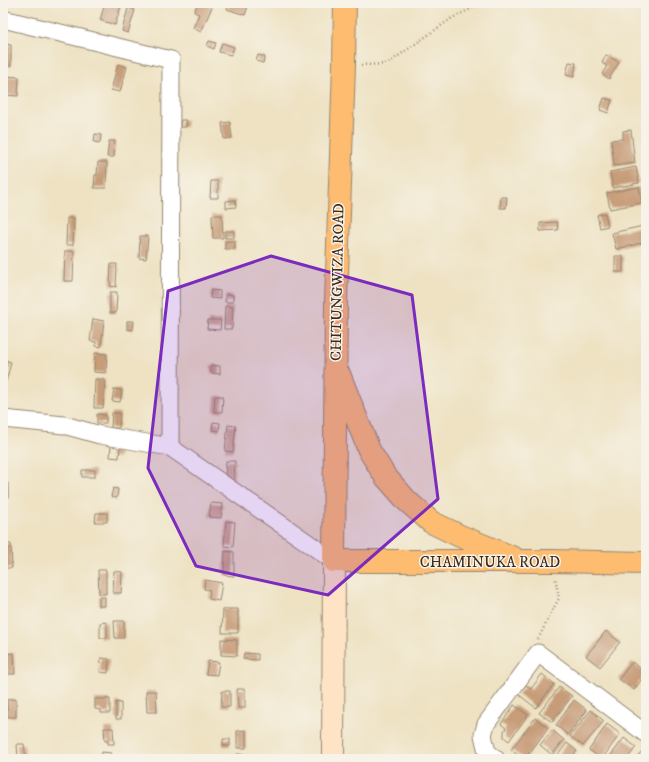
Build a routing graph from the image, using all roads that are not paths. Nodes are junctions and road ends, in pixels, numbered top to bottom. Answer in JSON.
{"nodes":[{"id":1,"x":345,"y":3,"type":"edge"},
{"id":2,"x":3,"y":20,"type":"edge"},
{"id":3,"x":335,"y":361,"type":"junction"},
{"id":4,"x":3,"y":419,"type":"edge"},
{"id":5,"x":170,"y":447,"type":"junction"},
{"id":6,"x":334,"y":561,"type":"junction"},
{"id":7,"x":524,"y":562,"type":"junction"},
{"id":8,"x":646,"y":563,"type":"edge"},
{"id":9,"x":646,"y":734,"type":"edge"},
{"id":10,"x":333,"y":759,"type":"edge"},
{"id":11,"x":496,"y":759,"type":"edge"}],
"edges":[{"from":1,"to":3,"type":"main road","name":"CHITUNGWIZA ROAD"},
{"from":2,"to":5,"type":"street"},
{"from":3,"to":6,"type":"main road","name":"CHITUNGWIZA ROAD"},
{"from":3,"to":7,"type":"main road"},
{"from":4,"to":5,"type":"street"},
{"from":5,"to":6,"type":"street"},
{"from":6,"to":7,"type":"main road","name":"CHAMINUKA ROAD"},
{"from":6,"to":10,"type":"main road"},
{"from":7,"to":8,"type":"main road","name":"CHAMINUKA ROAD"},
{"from":9,"to":11,"type":"street"}]}
